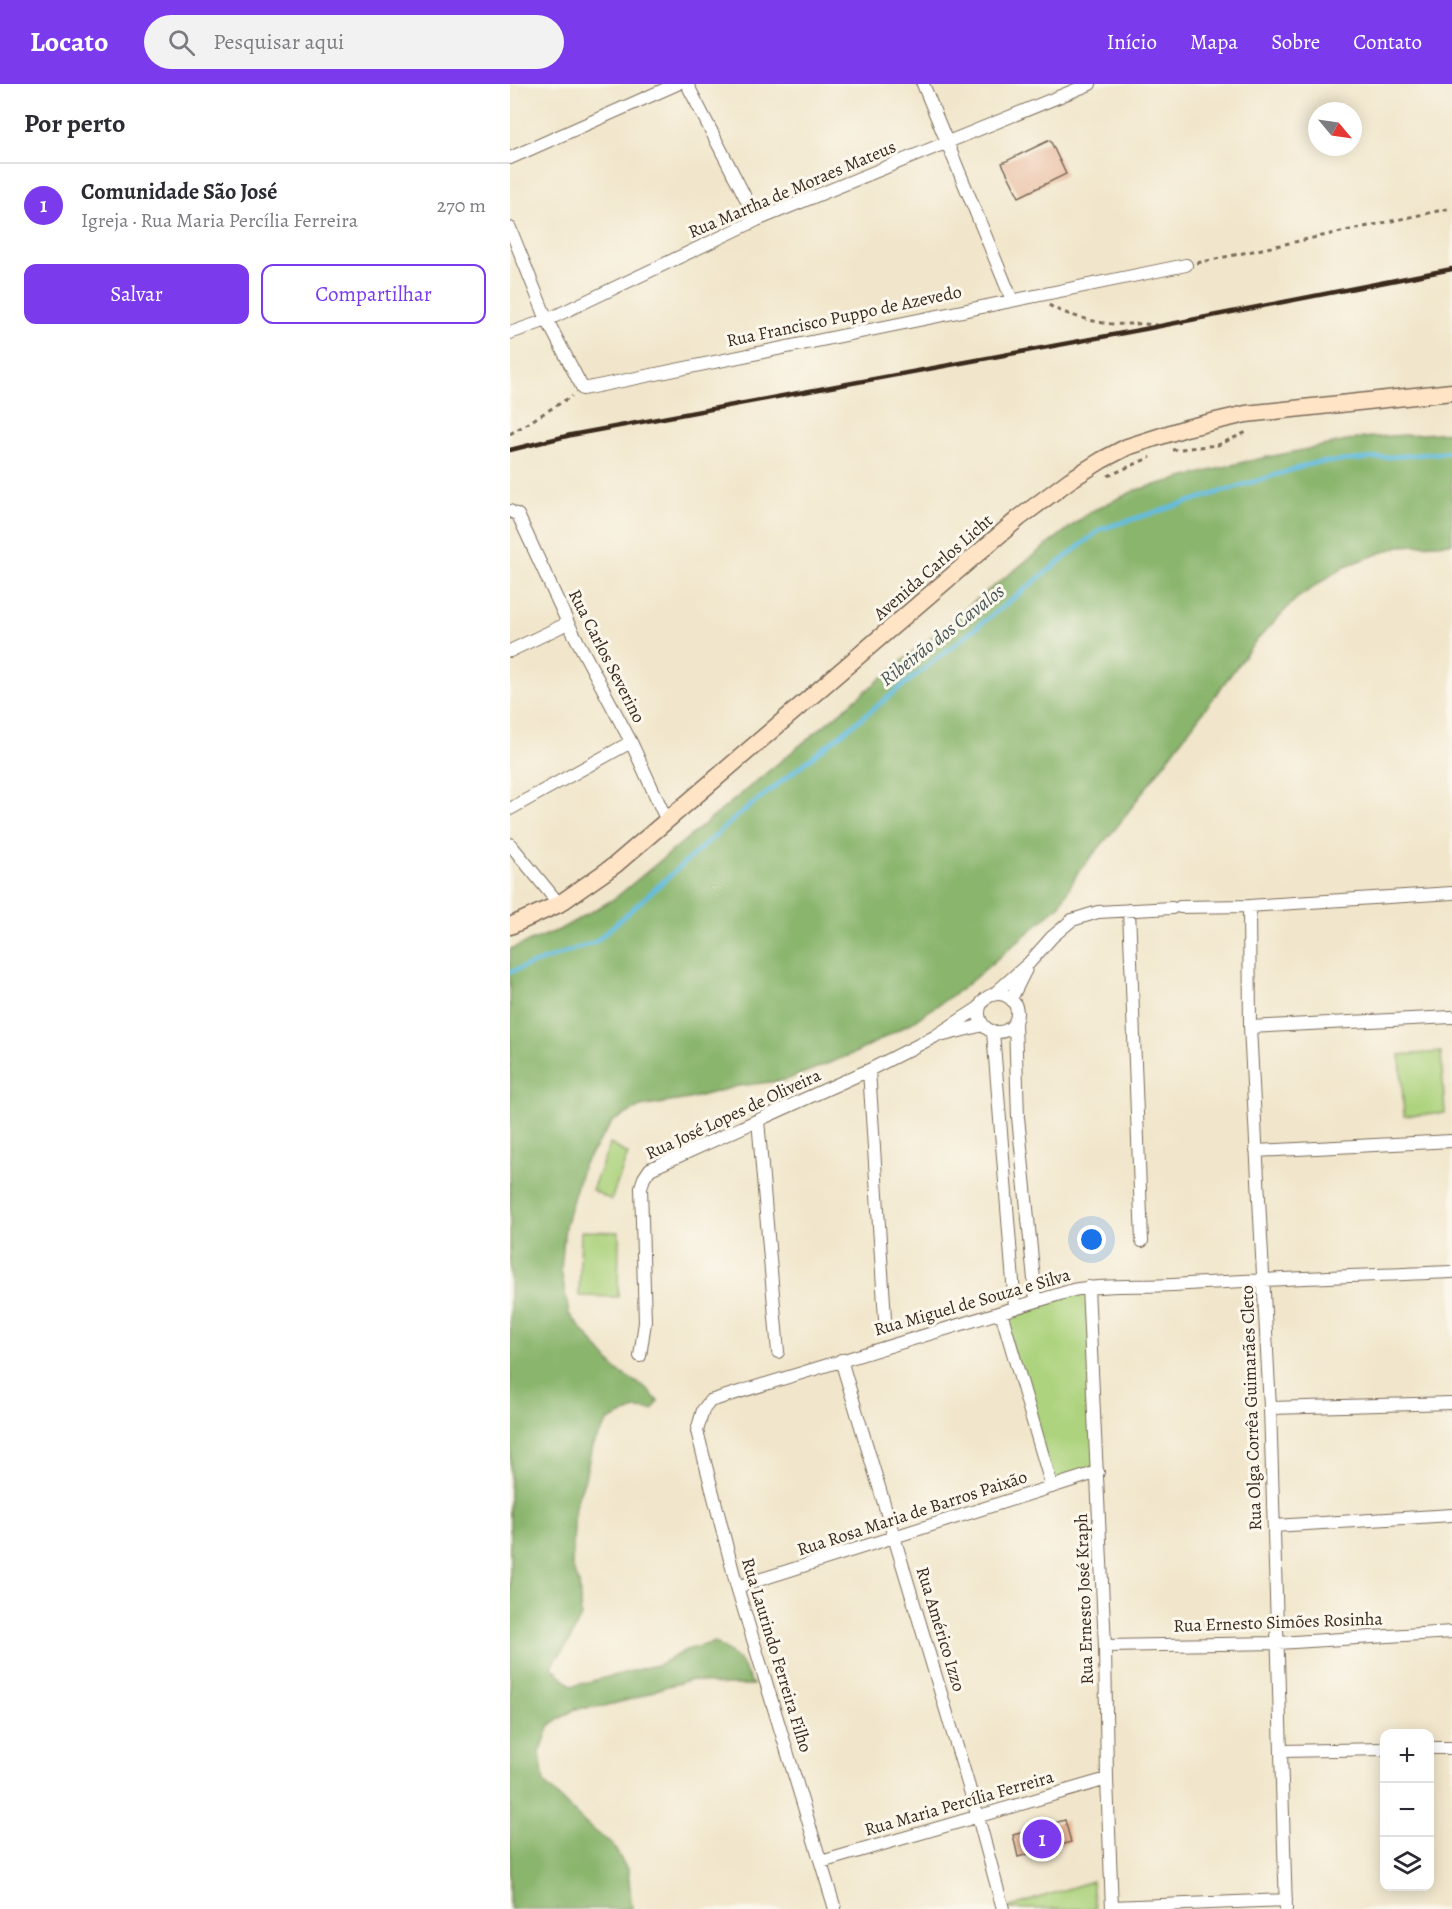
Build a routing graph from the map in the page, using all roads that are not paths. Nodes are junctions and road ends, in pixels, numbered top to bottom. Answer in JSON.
{"nodes":[{"id":1,"x":677,"y":84,"type":"edge"},
{"id":2,"x":687,"y":84,"type":"edge"},
{"id":3,"x":923,"y":84,"type":"edge"},
{"id":4,"x":1090,"y":84,"type":"edge"},
{"id":5,"x":947,"y":143,"type":"junction"},
{"id":6,"x":510,"y":158,"type":"edge"},
{"id":7,"x":757,"y":220,"type":"junction"},
{"id":8,"x":510,"y":228,"type":"edge"},
{"id":9,"x":1186,"y":265,"type":"road end"},
{"id":10,"x":1012,"y":300,"type":"junction"},
{"id":11,"x":547,"y":320,"type":"junction"},
{"id":12,"x":510,"y":333,"type":"edge"},
{"id":13,"x":1452,"y":392,"type":"edge"},
{"id":14,"x":510,"y":511,"type":"edge"},
{"id":15,"x":568,"y":623,"type":"junction"},
{"id":16,"x":510,"y":651,"type":"edge"},
{"id":17,"x":631,"y":742,"type":"junction"},
{"id":18,"x":510,"y":809,"type":"edge"},
{"id":19,"x":667,"y":821,"type":"junction"},
{"id":20,"x":510,"y":844,"type":"edge"},
{"id":21,"x":1452,"y":893,"type":"edge"},
{"id":22,"x":559,"y":904,"type":"junction"},
{"id":23,"x":1249,"y":906,"type":"junction"},
{"id":24,"x":1128,"y":910,"type":"junction"},
{"id":25,"x":510,"y":926,"type":"edge"},
{"id":26,"x":1029,"y":963,"type":"junction"},
{"id":27,"x":993,"y":995,"type":"junction"},
{"id":28,"x":1011,"y":999,"type":"junction"},
{"id":29,"x":980,"y":1007,"type":"junction"},
{"id":30,"x":1452,"y":1017,"type":"edge"},
{"id":31,"x":1015,"y":1022,"type":"junction"},
{"id":32,"x":1250,"y":1028,"type":"junction"},
{"id":33,"x":988,"y":1029,"type":"junction"},
{"id":34,"x":934,"y":1037,"type":"junction"},
{"id":35,"x":870,"y":1070,"type":"junction"},
{"id":36,"x":758,"y":1120,"type":"junction"},
{"id":37,"x":1452,"y":1140,"type":"edge"},
{"id":38,"x":1256,"y":1151,"type":"junction"},
{"id":39,"x":1142,"y":1241,"type":"dead end"},
{"id":40,"x":1452,"y":1272,"type":"edge"},
{"id":41,"x":1264,"y":1279,"type":"junction"},
{"id":42,"x":1089,"y":1287,"type":"junction"},
{"id":43,"x":1036,"y":1300,"type":"junction"},
{"id":44,"x":1015,"y":1307,"type":"junction"},
{"id":45,"x":1001,"y":1312,"type":"junction"},
{"id":46,"x":885,"y":1319,"type":"dead end"},
{"id":47,"x":778,"y":1352,"type":"dead end"},
{"id":48,"x":640,"y":1356,"type":"dead end"},
{"id":49,"x":841,"y":1360,"type":"junction"},
{"id":50,"x":1452,"y":1403,"type":"edge"},
{"id":51,"x":1270,"y":1408,"type":"junction"},
{"id":52,"x":703,"y":1410,"type":"joint"},
{"id":53,"x":1098,"y":1472,"type":"junction"},
{"id":54,"x":1052,"y":1487,"type":"junction"},
{"id":55,"x":1452,"y":1515,"type":"edge"},
{"id":56,"x":1274,"y":1526,"type":"junction"},
{"id":57,"x":895,"y":1538,"type":"junction"},
{"id":58,"x":737,"y":1587,"type":"junction"},
{"id":59,"x":1452,"y":1632,"type":"edge"},
{"id":60,"x":1278,"y":1642,"type":"junction"},
{"id":61,"x":1105,"y":1646,"type":"junction"},
{"id":62,"x":1434,"y":1748,"type":"edge"},
{"id":63,"x":1452,"y":1748,"type":"edge"},
{"id":64,"x":1380,"y":1749,"type":"edge"},
{"id":65,"x":1282,"y":1751,"type":"junction"},
{"id":66,"x":1107,"y":1779,"type":"junction"},
{"id":67,"x":978,"y":1817,"type":"junction"},
{"id":68,"x":821,"y":1862,"type":"junction"},
{"id":69,"x":1286,"y":1904,"type":"edge"},
{"id":70,"x":1112,"y":1908,"type":"edge"},
{"id":71,"x":835,"y":1909,"type":"edge"},
{"id":72,"x":1003,"y":1909,"type":"edge"}],
"edges":[{"from":1,"to":6,"type":"street"},
{"from":2,"to":7,"type":"street"},
{"from":3,"to":5,"type":"street"},
{"from":4,"to":5,"type":"street","name":"Rua Martha de Moraes Mateus"},
{"from":5,"to":7,"type":"street","name":"Rua Martha de Moraes Mateus"},
{"from":5,"to":10,"type":"street"},
{"from":7,"to":11,"type":"street","name":"Rua Martha de Moraes Mateus"},
{"from":8,"to":11,"type":"street"},
{"from":9,"to":10,"type":"street","name":"Rua Francisco Puppo de Azevedo"},
{"from":10,"to":11,"type":"street","name":"Rua Francisco Puppo de Azevedo"},
{"from":11,"to":12,"type":"street","name":"Rua Martha de Moraes Mateus"},
{"from":13,"to":19,"type":"main road","name":"Avenida Carlos Licht"},
{"from":14,"to":15,"type":"street","name":"Rua Carlos Severino"},
{"from":15,"to":16,"type":"street"},
{"from":15,"to":17,"type":"street","name":"Rua Carlos Severino"},
{"from":17,"to":18,"type":"street"},
{"from":17,"to":19,"type":"street","name":"Rua Carlos Severino"},
{"from":19,"to":22,"type":"main road","name":"Avenida Carlos Licht"},
{"from":20,"to":22,"type":"street"},
{"from":21,"to":23,"type":"street"},
{"from":22,"to":25,"type":"main road","name":"Avenida Carlos Licht"},
{"from":23,"to":24,"type":"street"},
{"from":23,"to":32,"type":"street","name":"Rua Olga Corrêa Guimarães Cleto"},
{"from":24,"to":26,"type":"street"},
{"from":24,"to":39,"type":"street"},
{"from":26,"to":27,"type":"street"},
{"from":26,"to":28,"type":"street"},
{"from":27,"to":28,"type":"street"},
{"from":27,"to":29,"type":"street"},
{"from":28,"to":31,"type":"street"},
{"from":29,"to":33,"type":"street"},
{"from":29,"to":34,"type":"street","name":"Rua José Lopes de Oliveira"},
{"from":30,"to":32,"type":"street"},
{"from":31,"to":33,"type":"street"},
{"from":31,"to":43,"type":"street"},
{"from":32,"to":38,"type":"street","name":"Rua Olga Corrêa Guimarães Cleto"},
{"from":33,"to":34,"type":"street","name":"Rua José Lopes de Oliveira"},
{"from":33,"to":44,"type":"street"},
{"from":34,"to":35,"type":"street","name":"Rua José Lopes de Oliveira"},
{"from":35,"to":36,"type":"street","name":"Rua José Lopes de Oliveira"},
{"from":35,"to":46,"type":"street"},
{"from":36,"to":47,"type":"street"},
{"from":36,"to":48,"type":"street","name":"Rua José Lopes de Oliveira"},
{"from":37,"to":38,"type":"street"},
{"from":38,"to":41,"type":"street","name":"Rua Olga Corrêa Guimarães Cleto"},
{"from":40,"to":41,"type":"street","name":"Rua Miguel de Souza e Silva"},
{"from":41,"to":42,"type":"street","name":"Rua Miguel de Souza e Silva"},
{"from":41,"to":51,"type":"street","name":"Rua Olga Corrêa Guimarães Cleto"},
{"from":42,"to":43,"type":"street","name":"Rua Miguel de Souza e Silva"},
{"from":42,"to":53,"type":"street","name":"Rua Ernesto José Kraph"},
{"from":43,"to":44,"type":"street","name":"Rua Miguel de Souza e Silva"},
{"from":44,"to":45,"type":"street","name":"Rua Miguel de Souza e Silva"},
{"from":45,"to":49,"type":"street","name":"Rua Miguel de Souza e Silva"},
{"from":45,"to":54,"type":"street"},
{"from":49,"to":52,"type":"street","name":"Rua Miguel de Souza e Silva"},
{"from":49,"to":57,"type":"street","name":"Rua Américo Izzo"},
{"from":50,"to":51,"type":"street"},
{"from":51,"to":56,"type":"street","name":"Rua Olga Corrêa Guimarães Cleto"},
{"from":52,"to":58,"type":"street","name":"Rua Laurindo Ferreira Filho"},
{"from":53,"to":54,"type":"street","name":"Rua Rosa Maria de Barros Paixão"},
{"from":53,"to":61,"type":"street","name":"Rua Ernesto José Kraph"},
{"from":54,"to":57,"type":"street","name":"Rua Rosa Maria de Barros Paixão"},
{"from":55,"to":56,"type":"street"},
{"from":56,"to":60,"type":"street","name":"Rua Olga Corrêa Guimarães Cleto"},
{"from":57,"to":58,"type":"street","name":"Rua Rosa Maria de Barros Paixão"},
{"from":57,"to":67,"type":"street","name":"Rua Américo Izzo"},
{"from":58,"to":68,"type":"street","name":"Rua Laurindo Ferreira Filho"},
{"from":59,"to":60,"type":"street","name":"Rua Ernesto Simões Rosinha"},
{"from":60,"to":61,"type":"street","name":"Rua Ernesto Simões Rosinha"},
{"from":60,"to":65,"type":"street","name":"Rua Olga Corrêa Guimarães Cleto"},
{"from":61,"to":66,"type":"street","name":"Rua Ernesto José Kraph"},
{"from":62,"to":63,"type":"street"},
{"from":64,"to":65,"type":"street"},
{"from":65,"to":69,"type":"street","name":"Rua Olga Corrêa Guimarães Cleto"},
{"from":66,"to":67,"type":"street","name":"Rua Maria Percília Ferreira"},
{"from":66,"to":70,"type":"street","name":"Rua Ernesto José Kraph"},
{"from":67,"to":68,"type":"street","name":"Rua Maria Percília Ferreira"},
{"from":67,"to":72,"type":"street","name":"Rua Américo Izzo"},
{"from":68,"to":71,"type":"street","name":"Rua Laurindo Ferreira Filho"},
{"from":69,"to":70,"type":"street"}]}
